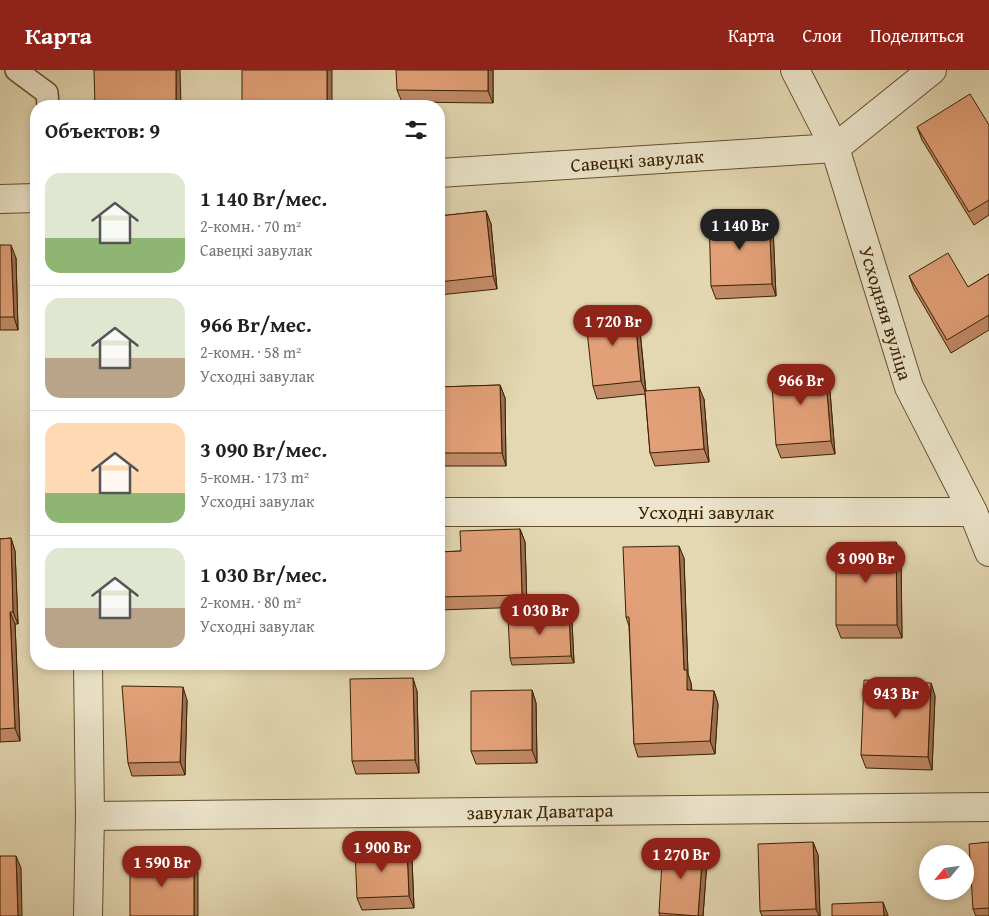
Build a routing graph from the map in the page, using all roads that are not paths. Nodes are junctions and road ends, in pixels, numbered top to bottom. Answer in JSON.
{"nodes":[{"id":1,"x":16,"y":70,"type":"edge"},
{"id":2,"x":794,"y":70,"type":"edge"},
{"id":3,"x":932,"y":70,"type":"edge"},
{"id":4,"x":48,"y":100,"type":"edge"},
{"id":5,"x":835,"y":148,"type":"junction"},
{"id":6,"x":445,"y":173,"type":"edge"},
{"id":7,"x":30,"y":198,"type":"edge"},
{"id":8,"x":0,"y":199,"type":"edge"},
{"id":9,"x":445,"y":512,"type":"edge"},
{"id":10,"x":973,"y":512,"type":"junction"},
{"id":11,"x":989,"y":552,"type":"edge"},
{"id":12,"x":88,"y":670,"type":"edge"},
{"id":13,"x":989,"y":807,"type":"edge"},
{"id":14,"x":90,"y":816,"type":"junction"},
{"id":15,"x":88,"y":916,"type":"edge"}],
"edges":[{"from":1,"to":4,"type":"lane"},
{"from":2,"to":5,"type":"street","name":"Усходняя вуліца"},
{"from":3,"to":5,"type":"street"},
{"from":5,"to":6,"type":"street","name":"Савецкі завулак"},
{"from":5,"to":10,"type":"street","name":"Усходняя вуліца"},
{"from":7,"to":8,"type":"street"},
{"from":9,"to":10,"type":"street","name":"Усходні завулак"},
{"from":10,"to":11,"type":"street","name":"Усходняя вуліца"},
{"from":12,"to":14,"type":"street"},
{"from":13,"to":14,"type":"street","name":"завулак Даватара"},
{"from":14,"to":15,"type":"street"}]}
